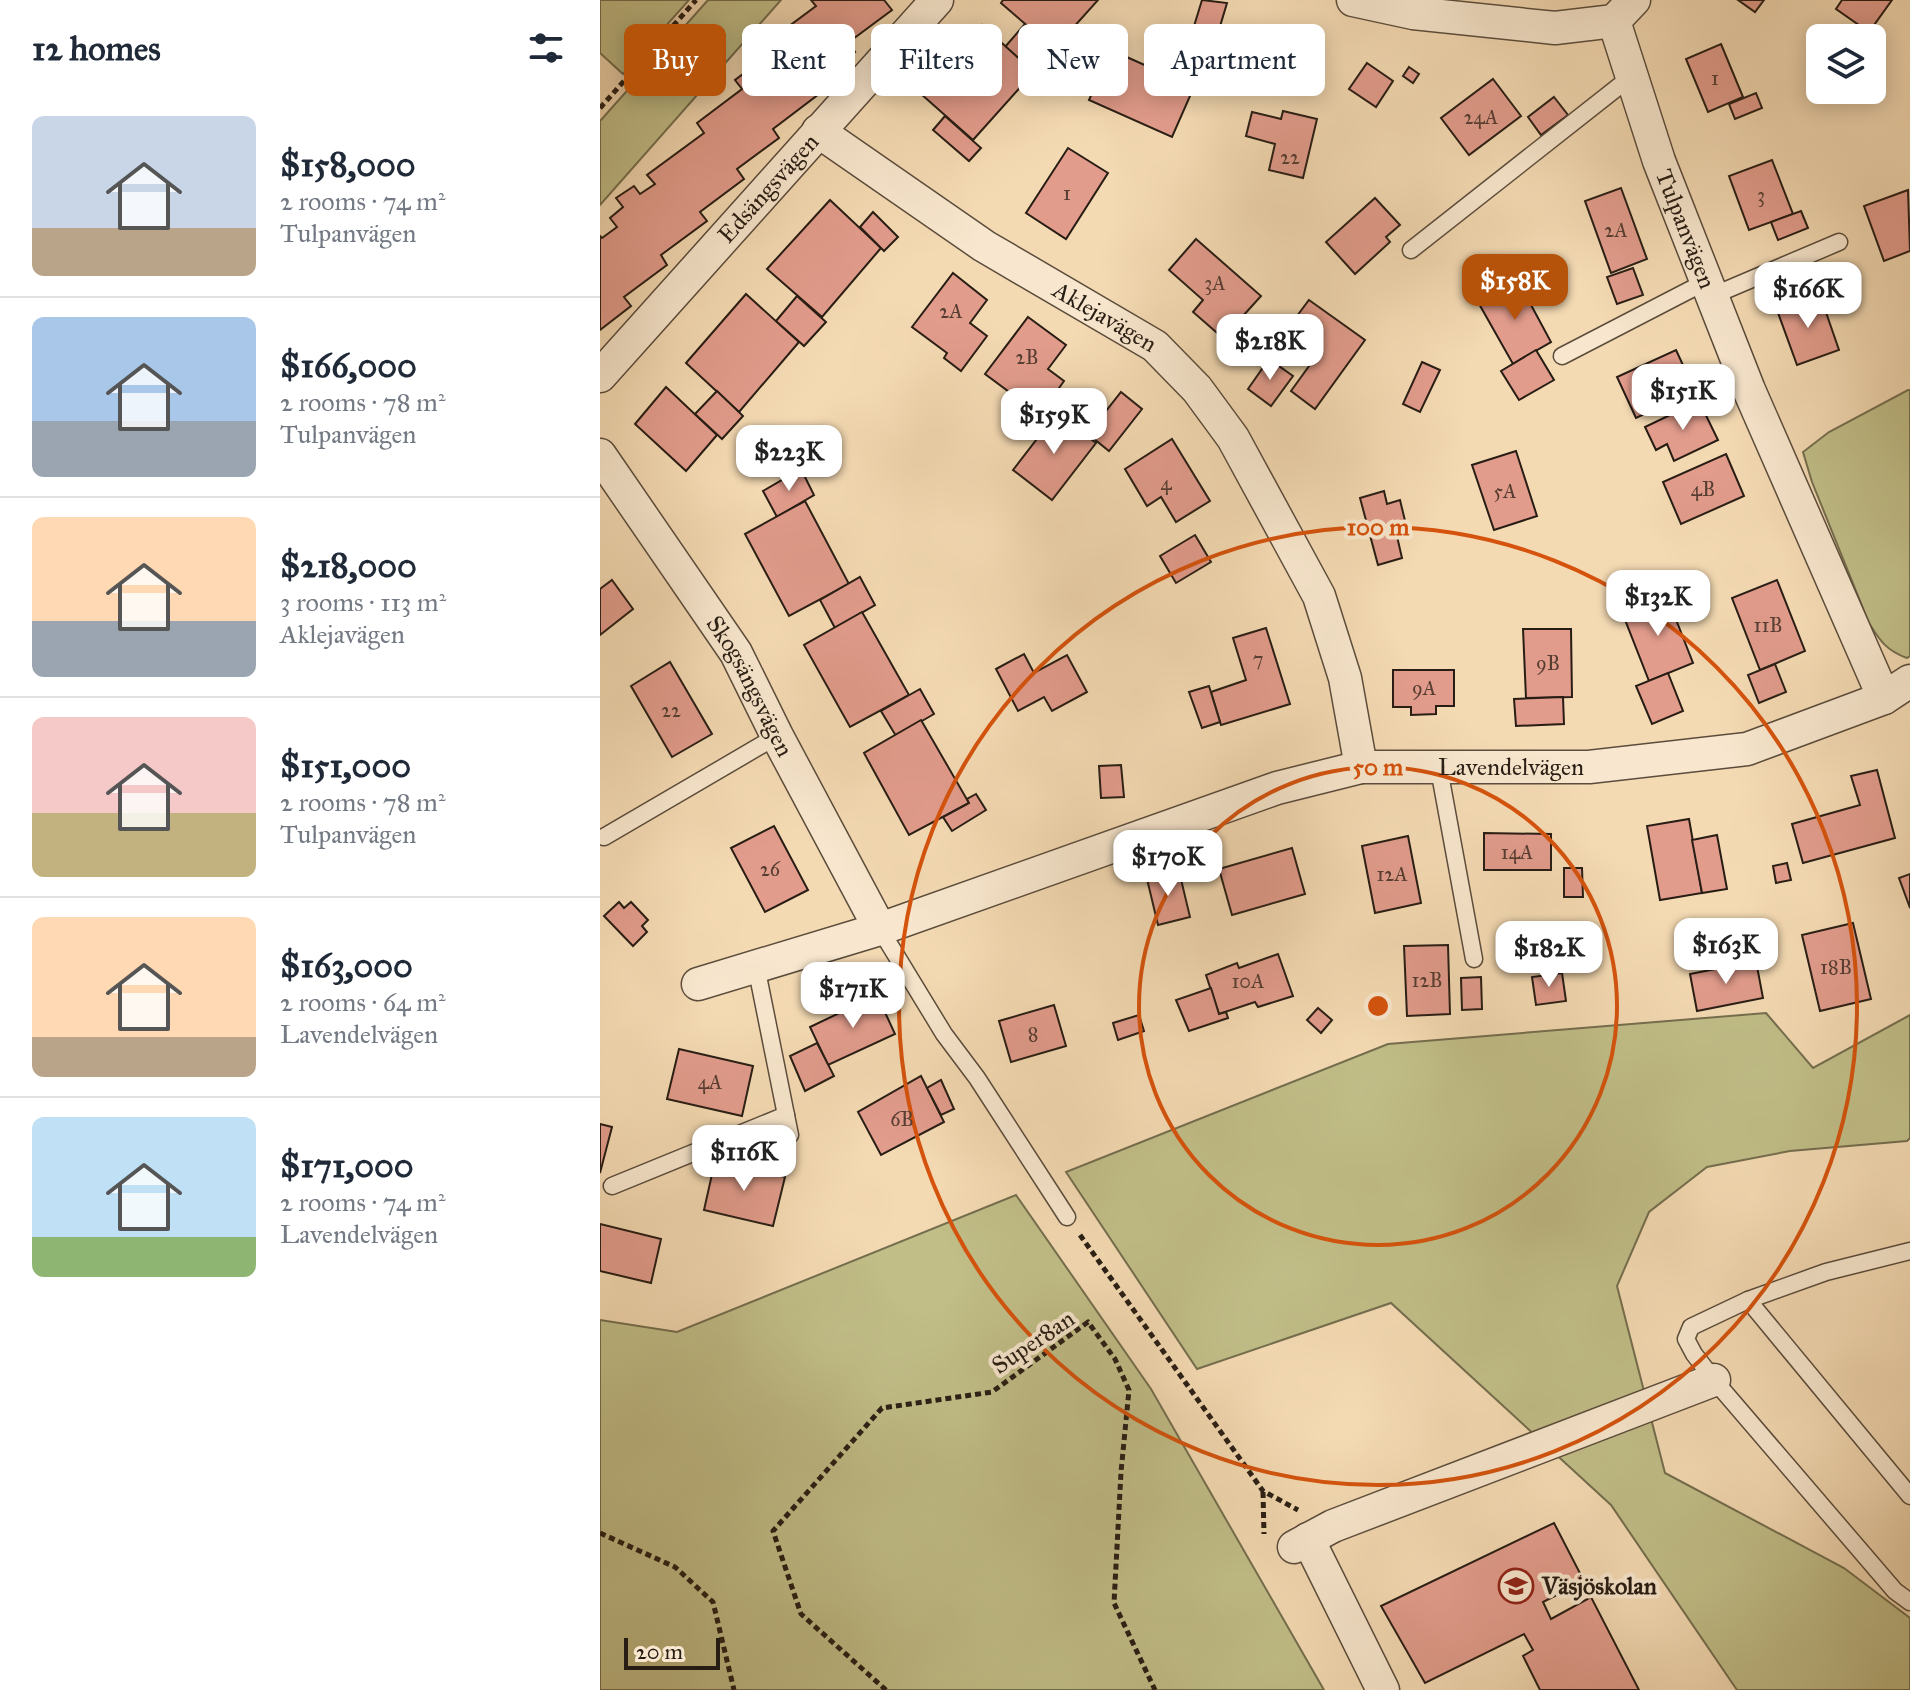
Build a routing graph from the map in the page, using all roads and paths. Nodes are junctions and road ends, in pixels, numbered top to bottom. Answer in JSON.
{"nodes":[{"id":1,"x":696,"y":0,"type":"edge"},
{"id":2,"x":937,"y":0,"type":"edge"},
{"id":3,"x":1353,"y":0,"type":"edge"},
{"id":4,"x":1624,"y":10,"type":"edge"},
{"id":5,"x":1632,"y":76,"type":"junction"},
{"id":6,"x":600,"y":108,"type":"edge"},
{"id":7,"x":818,"y":131,"type":"junction"},
{"id":8,"x":1839,"y":242,"type":"dead end"},
{"id":9,"x":1411,"y":250,"type":"dead end"},
{"id":10,"x":1710,"y":289,"type":"junction"},
{"id":11,"x":1562,"y":356,"type":"dead end"},
{"id":12,"x":600,"y":376,"type":"edge"},
{"id":13,"x":600,"y":456,"type":"edge"},
{"id":14,"x":1897,"y":689,"type":"edge"},
{"id":15,"x":777,"y":736,"type":"junction"},
{"id":16,"x":1361,"y":767,"type":"junction"},
{"id":17,"x":1439,"y":769,"type":"junction"},
{"id":18,"x":604,"y":837,"type":"dead end"},
{"id":19,"x":880,"y":929,"type":"junction"},
{"id":20,"x":1474,"y":959,"type":"dead end"},
{"id":21,"x":756,"y":966,"type":"junction"},
{"id":22,"x":698,"y":984,"type":"dead end"},
{"id":23,"x":786,"y":1115,"type":"junction"},
{"id":24,"x":790,"y":1135,"type":"dead end"},
{"id":25,"x":612,"y":1186,"type":"dead end"},
{"id":26,"x":1067,"y":1217,"type":"joint"},
{"id":27,"x":1910,"y":1251,"type":"edge"},
{"id":28,"x":1748,"y":1300,"type":"junction"},
{"id":29,"x":1714,"y":1380,"type":"junction"},
{"id":30,"x":1263,"y":1491,"type":"dead end"},
{"id":31,"x":1910,"y":1496,"type":"edge"},
{"id":32,"x":600,"y":1533,"type":"edge"},
{"id":33,"x":1910,"y":1602,"type":"edge"},
{"id":34,"x":734,"y":1690,"type":"edge"},
{"id":35,"x":886,"y":1690,"type":"edge"},
{"id":36,"x":1155,"y":1690,"type":"edge"},
{"id":37,"x":1383,"y":1690,"type":"edge"}],
"edges":[{"from":1,"to":6,"type":"path"},
{"from":2,"to":7,"type":"street","name":"Edsängsvägen"},
{"from":3,"to":4,"type":"street"},
{"from":4,"to":5,"type":"street","name":"Tulpanvägen"},
{"from":5,"to":9,"type":"lane"},
{"from":5,"to":10,"type":"street","name":"Tulpanvägen"},
{"from":7,"to":12,"type":"street","name":"Edsängsvägen"},
{"from":7,"to":16,"type":"street","name":"Aklejavägen"},
{"from":8,"to":10,"type":"lane"},
{"from":10,"to":11,"type":"lane"},
{"from":10,"to":14,"type":"street","name":"Tulpanvägen"},
{"from":13,"to":15,"type":"street","name":"Skogsängsvägen"},
{"from":14,"to":17,"type":"street","name":"Lavendelvägen"},
{"from":15,"to":18,"type":"lane"},
{"from":15,"to":19,"type":"street","name":"Skogsängsvägen"},
{"from":16,"to":17,"type":"street","name":"Lavendelvägen"},
{"from":16,"to":19,"type":"street","name":"Lavendelvägen"},
{"from":17,"to":20,"type":"lane"},
{"from":19,"to":21,"type":"street","name":"Lavendelvägen"},
{"from":19,"to":26,"type":"lane"},
{"from":21,"to":22,"type":"street","name":"Lavendelvägen"},
{"from":21,"to":23,"type":"lane"},
{"from":23,"to":24,"type":"lane"},
{"from":23,"to":25,"type":"lane"},
{"from":26,"to":30,"type":"path"},
{"from":27,"to":28,"type":"lane"},
{"from":28,"to":29,"type":"lane"},
{"from":28,"to":31,"type":"lane"},
{"from":29,"to":33,"type":"lane"},
{"from":29,"to":37,"type":"street"},
{"from":32,"to":34,"type":"path"},
{"from":35,"to":36,"type":"path","name":"Super8an"}]}
